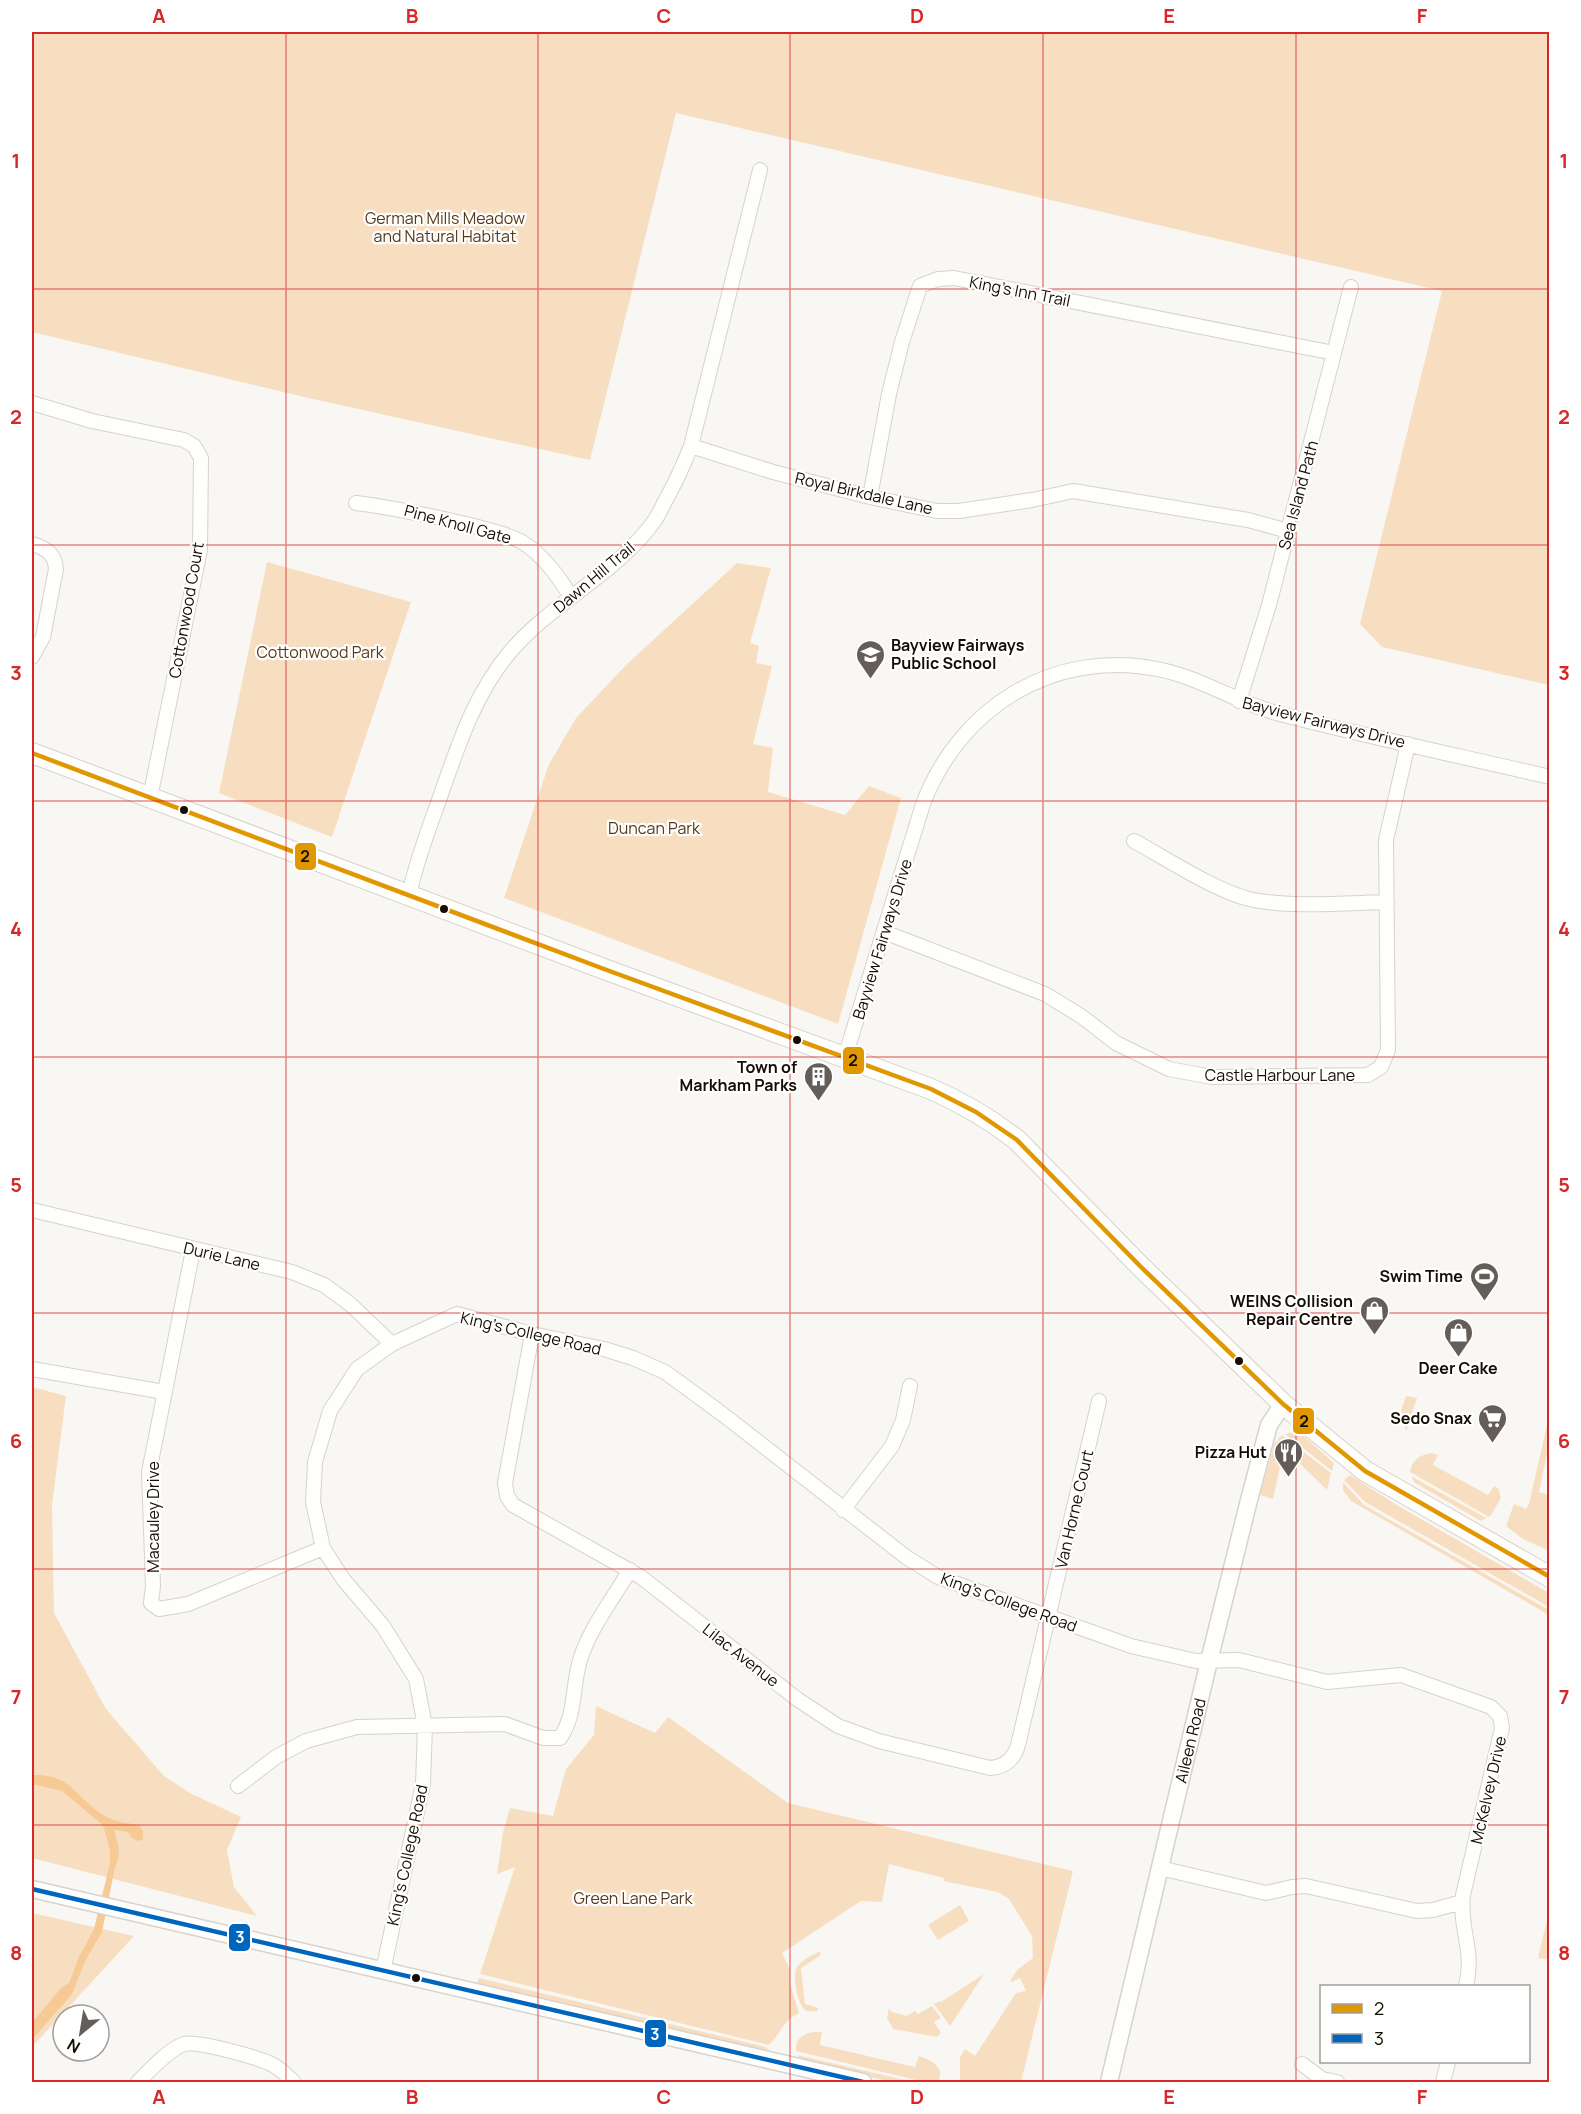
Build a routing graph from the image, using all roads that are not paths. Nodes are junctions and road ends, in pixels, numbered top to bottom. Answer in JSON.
{"nodes":[{"id":1,"x":760,"y":170,"type":"dead end"},
{"id":2,"x":1351,"y":287,"type":"dead end"},
{"id":3,"x":1334,"y":353,"type":"junction"},
{"id":4,"x":32,"y":403,"type":"edge"},
{"id":5,"x":691,"y":446,"type":"junction"},
{"id":6,"x":870,"y":497,"type":"junction"},
{"id":7,"x":356,"y":503,"type":"dead end"},
{"id":8,"x":1288,"y":531,"type":"junction"},
{"id":9,"x":32,"y":544,"type":"edge"},
{"id":10,"x":571,"y":597,"type":"junction"},
{"id":11,"x":32,"y":657,"type":"edge"},
{"id":12,"x":1239,"y":701,"type":"junction"},
{"id":13,"x":1408,"y":744,"type":"junction"},
{"id":14,"x":32,"y":753,"type":"edge"},
{"id":15,"x":1550,"y":777,"type":"edge"},
{"id":16,"x":150,"y":798,"type":"junction"},
{"id":17,"x":1134,"y":840,"type":"dead end"},
{"id":18,"x":409,"y":895,"type":"junction"},
{"id":19,"x":1387,"y":902,"type":"junction"},
{"id":20,"x":884,"y":932,"type":"junction"},
{"id":21,"x":845,"y":1058,"type":"junction"},
{"id":22,"x":32,"y":1210,"type":"edge"},
{"id":23,"x":193,"y":1250,"type":"junction"},
{"id":24,"x":532,"y":1334,"type":"junction"},
{"id":25,"x":392,"y":1344,"type":"junction"},
{"id":26,"x":32,"y":1369,"type":"edge"},
{"id":27,"x":910,"y":1386,"type":"dead end"},
{"id":28,"x":164,"y":1392,"type":"junction"},
{"id":29,"x":1099,"y":1401,"type":"dead end"},
{"id":30,"x":1283,"y":1404,"type":"junction"},
{"id":31,"x":843,"y":1510,"type":"junction"},
{"id":32,"x":323,"y":1548,"type":"junction"},
{"id":33,"x":630,"y":1570,"type":"junction"},
{"id":34,"x":1550,"y":1577,"type":"edge"},
{"id":35,"x":1048,"y":1617,"type":"junction"},
{"id":36,"x":1209,"y":1661,"type":"junction"},
{"id":37,"x":425,"y":1726,"type":"junction"},
{"id":38,"x":238,"y":1786,"type":"dead end"},
{"id":39,"x":1160,"y":1868,"type":"junction"},
{"id":40,"x":39,"y":1891,"type":"edge"},
{"id":41,"x":1462,"y":1902,"type":"junction"},
{"id":42,"x":382,"y":1971,"type":"junction"},
{"id":43,"x":1466,"y":1985,"type":"edge"},
{"id":44,"x":1448,"y":2063,"type":"edge"},
{"id":45,"x":1302,"y":2064,"type":"dead end"},
{"id":46,"x":138,"y":2082,"type":"edge"},
{"id":47,"x":294,"y":2082,"type":"edge"},
{"id":48,"x":863,"y":2082,"type":"edge"},
{"id":49,"x":1108,"y":2082,"type":"edge"},
{"id":50,"x":1337,"y":2082,"type":"edge"},
{"id":51,"x":1443,"y":2082,"type":"edge"}],
"edges":[{"from":1,"to":5,"type":"street","name":"Dawn Hill Trail"},
{"from":2,"to":3,"type":"street","name":"Sea Island Path"},
{"from":3,"to":6,"type":"street","name":"King's Inn Trail"},
{"from":3,"to":8,"type":"street","name":"Sea Island Path"},
{"from":4,"to":16,"type":"street","name":"Cottonwood Court"},
{"from":5,"to":6,"type":"street","name":"Royal Birkdale Lane"},
{"from":5,"to":10,"type":"street","name":"Dawn Hill Trail"},
{"from":6,"to":8,"type":"street","name":"Royal Birkdale Lane"},
{"from":7,"to":10,"type":"street","name":"Pine Knoll Gate"},
{"from":8,"to":12,"type":"street","name":"Sea Island Path"},
{"from":9,"to":11,"type":"street"},
{"from":10,"to":18,"type":"street","name":"Dawn Hill Trail"},
{"from":12,"to":13,"type":"street","name":"Bayview Fairways Drive"},
{"from":12,"to":20,"type":"street","name":"Bayview Fairways Drive"},
{"from":13,"to":15,"type":"street","name":"Bayview Fairways Drive"},
{"from":13,"to":19,"type":"street","name":"Castle Harbour Lane"},
{"from":14,"to":16,"type":"main road"},
{"from":16,"to":18,"type":"main road"},
{"from":17,"to":19,"type":"street"},
{"from":18,"to":21,"type":"main road"},
{"from":19,"to":20,"type":"street","name":"Castle Harbour Lane"},
{"from":20,"to":21,"type":"street","name":"Bayview Fairways Drive"},
{"from":21,"to":30,"type":"main road"},
{"from":22,"to":23,"type":"street","name":"Durie Lane"},
{"from":23,"to":25,"type":"street","name":"Durie Lane"},
{"from":23,"to":28,"type":"street","name":"Macauley Drive"},
{"from":24,"to":25,"type":"street","name":"King's College Road"},
{"from":24,"to":31,"type":"street","name":"King's College Road"},
{"from":24,"to":33,"type":"street","name":"Lilac Avenue"},
{"from":25,"to":32,"type":"street","name":"King's College Road"},
{"from":26,"to":28,"type":"street"},
{"from":27,"to":31,"type":"street"},
{"from":28,"to":32,"type":"street","name":"Macauley Drive"},
{"from":29,"to":35,"type":"street","name":"Van Horne Court"},
{"from":30,"to":34,"type":"main road"},
{"from":30,"to":36,"type":"street","name":"Aileen Road"},
{"from":31,"to":35,"type":"street","name":"King's College Road"},
{"from":32,"to":37,"type":"street","name":"King's College Road"},
{"from":33,"to":35,"type":"street","name":"Lilac Avenue"},
{"from":33,"to":37,"type":"street"},
{"from":35,"to":36,"type":"street","name":"King's College Road"},
{"from":36,"to":39,"type":"street","name":"Aileen Road"},
{"from":36,"to":41,"type":"street","name":"McKelvey Drive"},
{"from":37,"to":38,"type":"street"},
{"from":37,"to":42,"type":"street","name":"King's College Road"},
{"from":39,"to":41,"type":"street"},
{"from":39,"to":49,"type":"street","name":"Aileen Road"},
{"from":40,"to":42,"type":"street"},
{"from":41,"to":43,"type":"street","name":"McKelvey Drive"},
{"from":42,"to":48,"type":"street"},
{"from":44,"to":51,"type":"street"},
{"from":45,"to":50,"type":"street"},
{"from":46,"to":47,"type":"street"}]}
